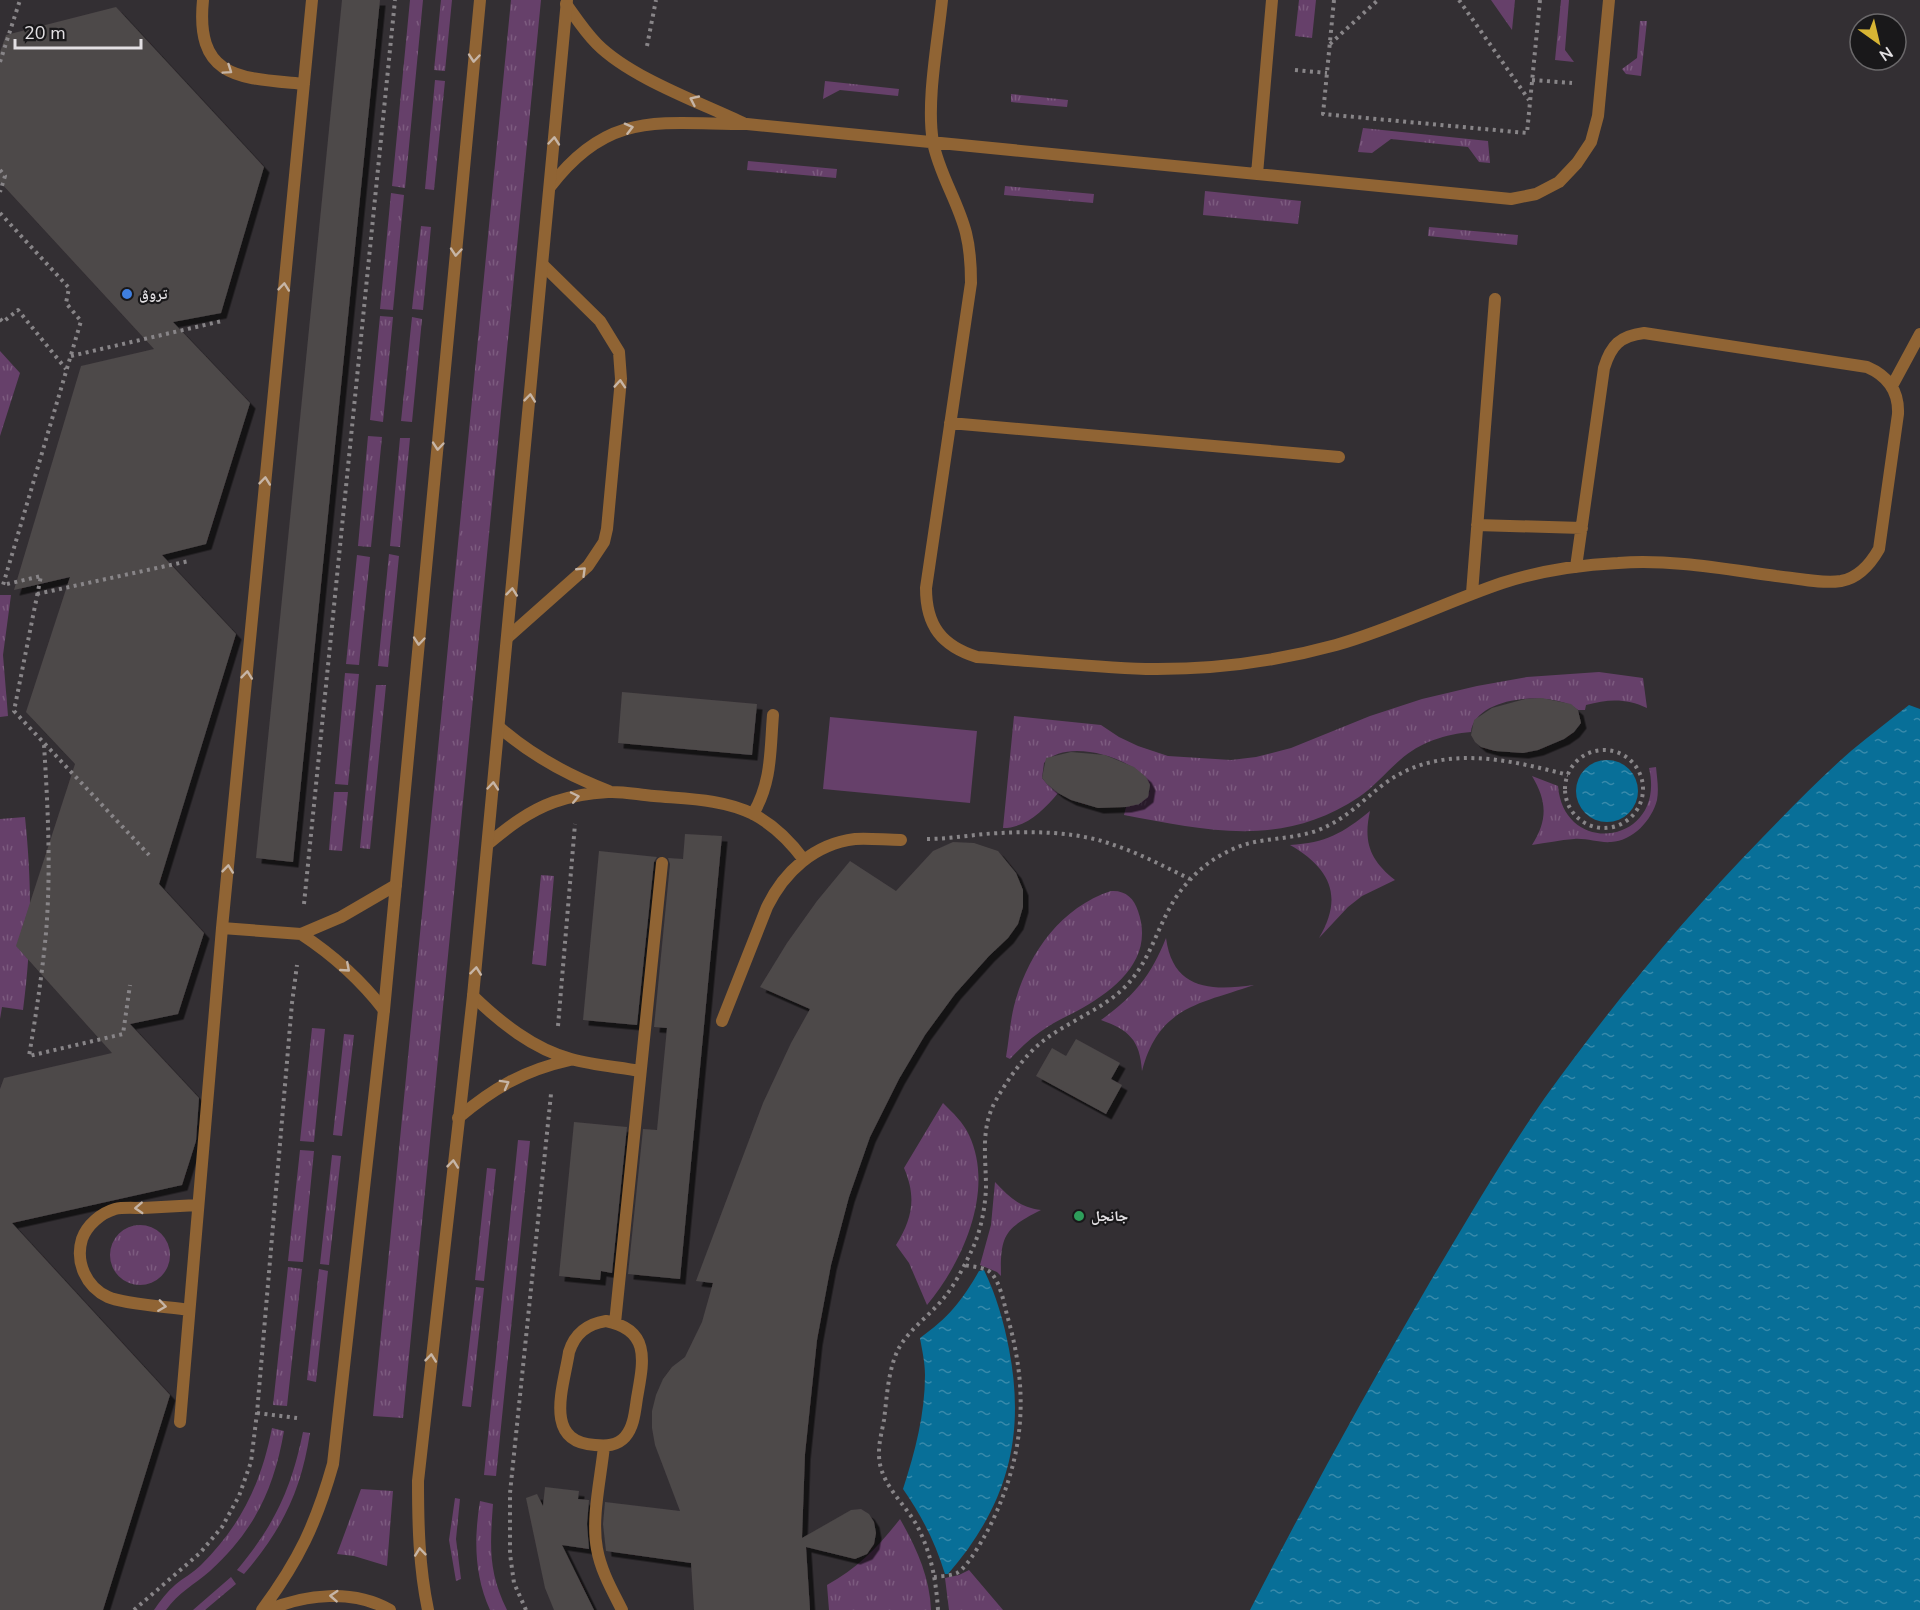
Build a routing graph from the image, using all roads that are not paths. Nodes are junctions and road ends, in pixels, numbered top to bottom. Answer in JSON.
{"nodes":[{"id":1,"x":203,"y":0,"type":"edge"},
{"id":2,"x":312,"y":0,"type":"edge"},
{"id":3,"x":480,"y":0,"type":"edge"},
{"id":4,"x":942,"y":0,"type":"edge"},
{"id":5,"x":1272,"y":0,"type":"edge"},
{"id":6,"x":1609,"y":0,"type":"edge"},
{"id":7,"x":566,"y":2,"type":"edge"},
{"id":8,"x":304,"y":84,"type":"junction"},
{"id":9,"x":747,"y":124,"type":"junction"},
{"id":10,"x":933,"y":141,"type":"junction"},
{"id":11,"x":1257,"y":174,"type":"junction"},
{"id":12,"x":550,"y":186,"type":"junction"},
{"id":13,"x":543,"y":265,"type":"junction"},
{"id":14,"x":1495,"y":299,"type":"dead end"},
{"id":15,"x":1920,"y":334,"type":"edge"},
{"id":16,"x":1892,"y":386,"type":"junction"},
{"id":17,"x":950,"y":423,"type":"junction"},
{"id":18,"x":1339,"y":457,"type":"dead end"},
{"id":19,"x":1477,"y":525,"type":"junction"},
{"id":20,"x":1582,"y":528,"type":"junction"},
{"id":21,"x":1576,"y":567,"type":"junction"},
{"id":22,"x":1472,"y":594,"type":"junction"},
{"id":23,"x":507,"y":638,"type":"junction"},
{"id":24,"x":773,"y":715,"type":"dead end"},
{"id":25,"x":498,"y":727,"type":"junction"},
{"id":26,"x":610,"y":792,"type":"junction"},
{"id":27,"x":753,"y":814,"type":"junction"},
{"id":28,"x":901,"y":840,"type":"road end"},
{"id":29,"x":488,"y":844,"type":"junction"},
{"id":30,"x":804,"y":860,"type":"junction"},
{"id":31,"x":662,"y":863,"type":"dead end"},
{"id":32,"x":396,"y":885,"type":"junction"},
{"id":33,"x":222,"y":928,"type":"junction"},
{"id":34,"x":301,"y":934,"type":"junction"},
{"id":35,"x":473,"y":996,"type":"junction"},
{"id":36,"x":384,"y":1010,"type":"junction"},
{"id":37,"x":722,"y":1021,"type":"dead end"},
{"id":38,"x":555,"y":1058,"type":"junction"},
{"id":39,"x":640,"y":1071,"type":"junction"},
{"id":40,"x":458,"y":1118,"type":"junction"},
{"id":41,"x":198,"y":1205,"type":"junction"},
{"id":42,"x":189,"y":1310,"type":"junction"},
{"id":43,"x":615,"y":1323,"type":"junction"},
{"id":44,"x":180,"y":1422,"type":"dead end"},
{"id":45,"x":604,"y":1446,"type":"junction"},
{"id":46,"x":262,"y":1610,"type":"edge"},
{"id":47,"x":268,"y":1610,"type":"edge"},
{"id":48,"x":390,"y":1610,"type":"edge"},
{"id":49,"x":428,"y":1610,"type":"edge"},
{"id":50,"x":622,"y":1610,"type":"edge"}],
"edges":[{"from":1,"to":8,"type":"street","one_way":true},
{"from":2,"to":8,"type":"street"},
{"from":3,"to":32,"type":"street","one_way":true},
{"from":4,"to":10,"type":"street"},
{"from":5,"to":11,"type":"street"},
{"from":6,"to":11,"type":"street"},
{"from":9,"to":7,"type":"street","one_way":true},
{"from":12,"to":7,"type":"street","one_way":true},
{"from":33,"to":8,"type":"street","one_way":true},
{"from":9,"to":10,"type":"street"},
{"from":12,"to":9,"type":"street","one_way":true},
{"from":10,"to":11,"type":"street"},
{"from":10,"to":17,"type":"street"},
{"from":12,"to":13,"type":"street"},
{"from":23,"to":13,"type":"street","one_way":true},
{"from":23,"to":13,"type":"street","one_way":true},
{"from":14,"to":19,"type":"street"},
{"from":15,"to":16,"type":"street"},
{"from":16,"to":20,"type":"street"},
{"from":16,"to":21,"type":"street"},
{"from":17,"to":18,"type":"street"},
{"from":17,"to":22,"type":"street"},
{"from":19,"to":20,"type":"street"},
{"from":19,"to":22,"type":"street"},
{"from":20,"to":21,"type":"street"},
{"from":21,"to":22,"type":"street"},
{"from":23,"to":25,"type":"street"},
{"from":24,"to":27,"type":"street"},
{"from":25,"to":26,"type":"street"},
{"from":29,"to":25,"type":"street","one_way":true},
{"from":26,"to":27,"type":"street"},
{"from":29,"to":26,"type":"street","one_way":true},
{"from":27,"to":30,"type":"street"},
{"from":28,"to":30,"type":"street"},
{"from":35,"to":29,"type":"street","one_way":true},
{"from":30,"to":37,"type":"street"},
{"from":31,"to":39,"type":"street"},
{"from":32,"to":34,"type":"street"},
{"from":32,"to":36,"type":"street"},
{"from":33,"to":34,"type":"street"},
{"from":33,"to":41,"type":"street"},
{"from":34,"to":36,"type":"street","one_way":true},
{"from":35,"to":38,"type":"street"},
{"from":35,"to":40,"type":"street"},
{"from":36,"to":46,"type":"street"},
{"from":38,"to":39,"type":"street"},
{"from":40,"to":38,"type":"street","one_way":true},
{"from":39,"to":43,"type":"street"},
{"from":49,"to":40,"type":"street","one_way":true},
{"from":41,"to":42,"type":"street"},
{"from":41,"to":42,"type":"street","one_way":true},
{"from":42,"to":44,"type":"street"},
{"from":43,"to":45,"type":"street"},
{"from":43,"to":45,"type":"street"},
{"from":45,"to":50,"type":"street"},
{"from":48,"to":47,"type":"street","one_way":true}]}
